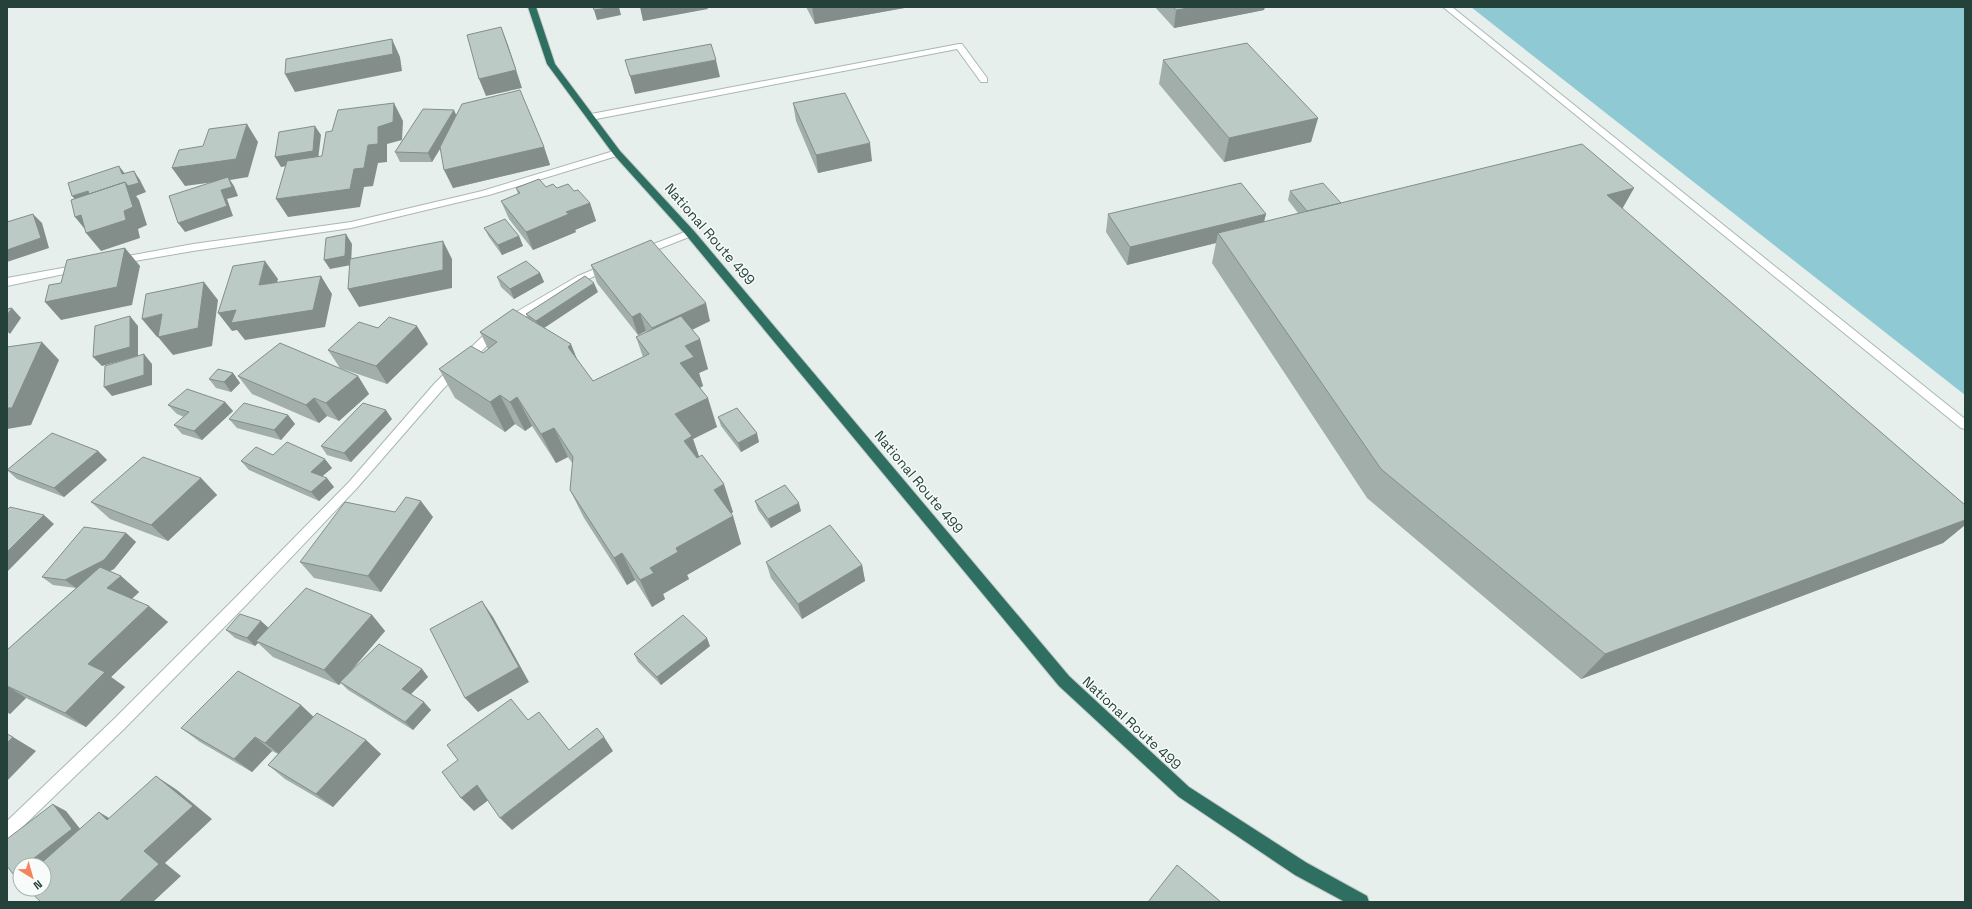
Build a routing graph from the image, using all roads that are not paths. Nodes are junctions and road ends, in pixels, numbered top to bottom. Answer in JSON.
{"nodes":[{"id":1,"x":532,"y":7,"type":"edge"},
{"id":2,"x":1446,"y":7,"type":"edge"},
{"id":3,"x":984,"y":80,"type":"dead end"},
{"id":4,"x":591,"y":117,"type":"junction"},
{"id":5,"x":617,"y":153,"type":"junction"},
{"id":6,"x":690,"y":233,"type":"junction"},
{"id":7,"x":632,"y":257,"type":"edge"},
{"id":8,"x":107,"y":263,"type":"edge"},
{"id":9,"x":618,"y":263,"type":"edge"},
{"id":10,"x":91,"y":266,"type":"edge"},
{"id":11,"x":7,"y":282,"type":"edge"},
{"id":12,"x":1965,"y":424,"type":"edge"},
{"id":13,"x":7,"y":832,"type":"edge"},
{"id":14,"x":1361,"y":902,"type":"edge"}],
"edges":[{"from":1,"to":4,"type":"highway","name":"National Route 499"},
{"from":2,"to":12,"type":"street"},
{"from":3,"to":4,"type":"street"},
{"from":4,"to":5,"type":"highway","name":"National Route 499"},
{"from":5,"to":6,"type":"highway","name":"National Route 499"},
{"from":5,"to":8,"type":"street"},
{"from":6,"to":7,"type":"street"},
{"from":6,"to":14,"type":"highway","name":"National Route 499"},
{"from":9,"to":13,"type":"street"},
{"from":10,"to":11,"type":"street"}]}
